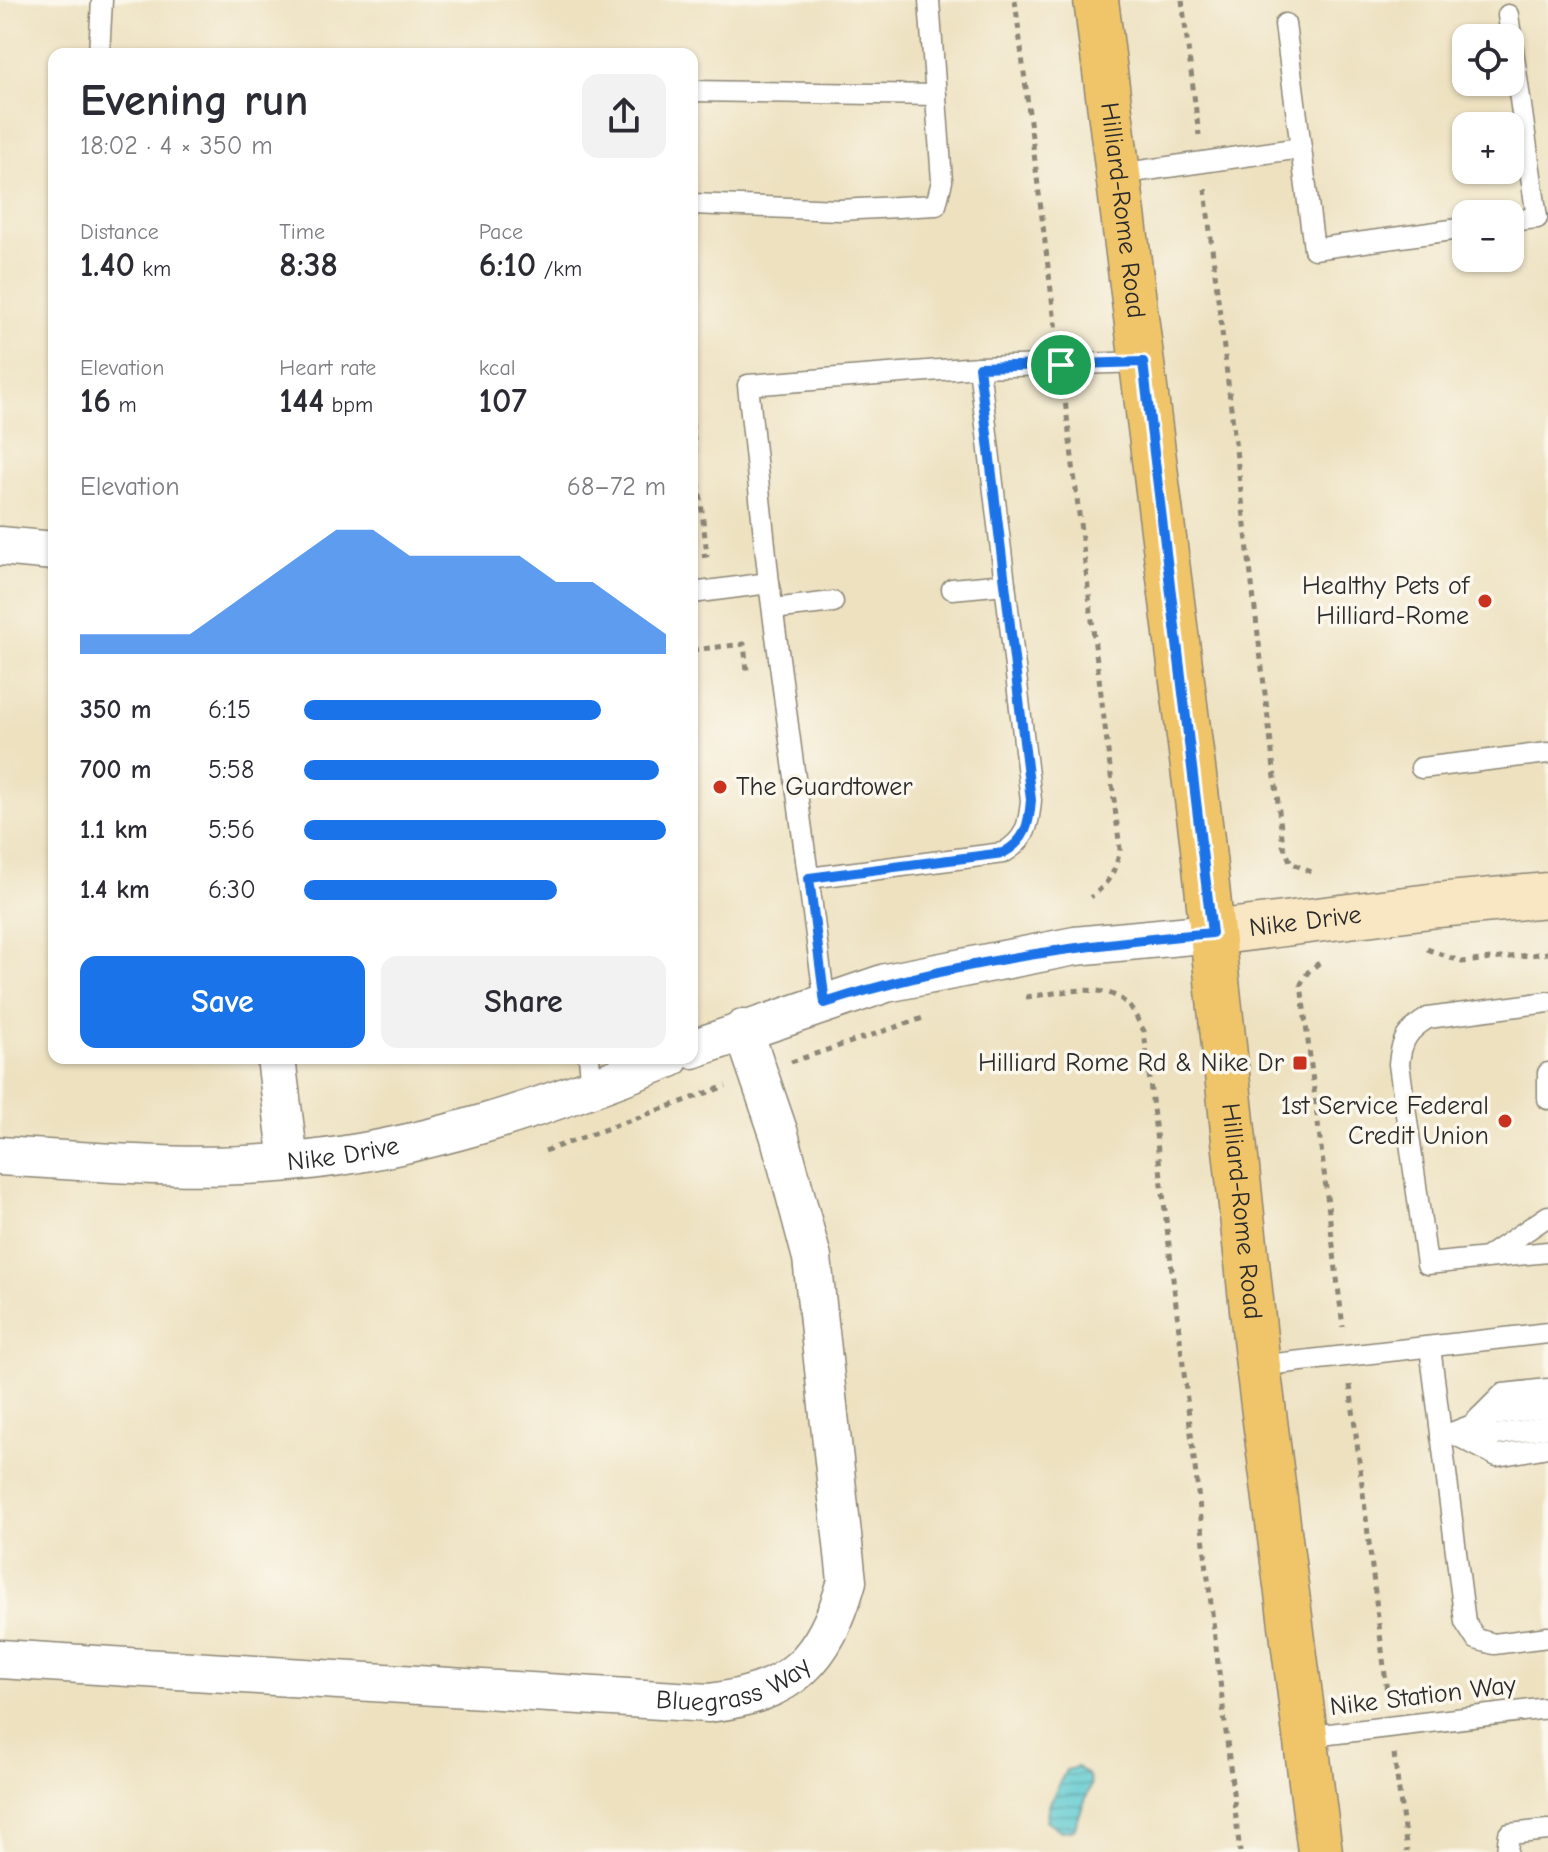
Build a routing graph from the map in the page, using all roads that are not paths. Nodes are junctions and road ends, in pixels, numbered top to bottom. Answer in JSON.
{"nodes":[{"id":1,"x":102,"y":0,"type":"edge"},
{"id":2,"x":929,"y":0,"type":"edge"},
{"id":3,"x":1096,"y":0,"type":"edge"},
{"id":4,"x":1508,"y":15,"type":"dead end"},
{"id":5,"x":1285,"y":24,"type":"dead end"},
{"id":6,"x":99,"y":48,"type":"edge"},
{"id":7,"x":698,"y":91,"type":"edge"},
{"id":8,"x":936,"y":95,"type":"junction"},
{"id":9,"x":1301,"y":148,"type":"junction"},
{"id":10,"x":1119,"y":174,"type":"junction"},
{"id":11,"x":698,"y":204,"type":"edge"},
{"id":12,"x":1524,"y":219,"type":"edge"},
{"id":13,"x":1452,"y":230,"type":"edge"},
{"id":14,"x":1143,"y":362,"type":"junction"},
{"id":15,"x":979,"y":367,"type":"junction"},
{"id":16,"x":0,"y":546,"type":"edge"},
{"id":17,"x":48,"y":550,"type":"edge"},
{"id":18,"x":769,"y":583,"type":"junction"},
{"id":19,"x":1005,"y":584,"type":"junction"},
{"id":20,"x":952,"y":589,"type":"dead end"},
{"id":21,"x":698,"y":592,"type":"edge"},
{"id":22,"x":833,"y":602,"type":"dead end"},
{"id":23,"x":773,"y":609,"type":"junction"},
{"id":24,"x":1548,"y":753,"type":"edge"},
{"id":25,"x":1421,"y":768,"type":"dead end"},
{"id":26,"x":809,"y":878,"type":"junction"},
{"id":27,"x":1548,"y":895,"type":"edge"},
{"id":28,"x":1212,"y":933,"type":"junction"},
{"id":29,"x":1548,"y":1002,"type":"edge"},
{"id":30,"x":825,"y":1003,"type":"junction"},
{"id":31,"x":743,"y":1029,"type":"junction"},
{"id":32,"x":698,"y":1047,"type":"edge"},
{"id":33,"x":277,"y":1064,"type":"edge"},
{"id":34,"x":636,"y":1064,"type":"edge"},
{"id":35,"x":590,"y":1072,"type":"edge"},
{"id":36,"x":1548,"y":1073,"type":"edge"},
{"id":37,"x":1548,"y":1099,"type":"edge"},
{"id":38,"x":0,"y":1156,"type":"edge"},
{"id":39,"x":289,"y":1162,"type":"junction"},
{"id":40,"x":1548,"y":1216,"type":"edge"},
{"id":41,"x":1548,"y":1239,"type":"edge"},
{"id":42,"x":1548,"y":1252,"type":"edge"},
{"id":43,"x":1523,"y":1255,"type":"junction"},
{"id":44,"x":1486,"y":1258,"type":"junction"},
{"id":45,"x":1548,"y":1333,"type":"edge"},
{"id":46,"x":1430,"y":1347,"type":"junction"},
{"id":47,"x":1258,"y":1366,"type":"junction"},
{"id":48,"x":1548,"y":1389,"type":"edge"},
{"id":49,"x":1548,"y":1407,"type":"edge"},
{"id":50,"x":1480,"y":1417,"type":"junction"},
{"id":51,"x":1548,"y":1427,"type":"edge"},
{"id":52,"x":1452,"y":1433,"type":"junction"},
{"id":53,"x":1548,"y":1447,"type":"edge"},
{"id":54,"x":1548,"y":1637,"type":"edge"},
{"id":55,"x":0,"y":1659,"type":"edge"},
{"id":56,"x":1548,"y":1708,"type":"edge"},
{"id":57,"x":1304,"y":1737,"type":"junction"},
{"id":58,"x":1548,"y":1830,"type":"edge"},
{"id":59,"x":1320,"y":1852,"type":"edge"},
{"id":60,"x":1507,"y":1852,"type":"edge"}],
"edges":[{"from":1,"to":6,"type":"lane"},
{"from":2,"to":8,"type":"lane"},
{"from":3,"to":10,"type":"main road","name":"Hilliard-Rome Road"},
{"from":4,"to":12,"type":"lane"},
{"from":5,"to":9,"type":"lane"},
{"from":7,"to":8,"type":"lane"},
{"from":8,"to":11,"type":"lane"},
{"from":9,"to":10,"type":"lane"},
{"from":9,"to":13,"type":"lane"},
{"from":10,"to":14,"type":"main road","name":"Hilliard-Rome Road"},
{"from":14,"to":15,"type":"lane"},
{"from":14,"to":28,"type":"main road","name":"Hilliard-Rome Road"},
{"from":15,"to":18,"type":"lane"},
{"from":15,"to":19,"type":"lane"},
{"from":16,"to":17,"type":"street"},
{"from":18,"to":21,"type":"lane"},
{"from":18,"to":23,"type":"lane"},
{"from":19,"to":20,"type":"lane"},
{"from":19,"to":26,"type":"lane"},
{"from":22,"to":23,"type":"lane"},
{"from":23,"to":26,"type":"lane"},
{"from":24,"to":25,"type":"lane"},
{"from":26,"to":30,"type":"lane"},
{"from":27,"to":28,"type":"street","name":"Nike Drive"},
{"from":28,"to":30,"type":"street","name":"Nike Drive"},
{"from":28,"to":47,"type":"main road","name":"Hilliard-Rome Road"},
{"from":29,"to":44,"type":"lane"},
{"from":30,"to":31,"type":"street","name":"Nike Drive"},
{"from":31,"to":32,"type":"street","name":"Nike Drive"},
{"from":31,"to":55,"type":"street","name":"Bluegrass Way"},
{"from":33,"to":39,"type":"street"},
{"from":34,"to":35,"type":"street","name":"Nike Drive"},
{"from":35,"to":39,"type":"street","name":"Nike Drive"},
{"from":36,"to":37,"type":"lane"},
{"from":38,"to":39,"type":"street","name":"Nike Drive"},
{"from":40,"to":44,"type":"lane"},
{"from":41,"to":43,"type":"lane"},
{"from":42,"to":43,"type":"lane"},
{"from":43,"to":44,"type":"lane"},
{"from":45,"to":46,"type":"lane"},
{"from":46,"to":47,"type":"lane"},
{"from":46,"to":52,"type":"lane"},
{"from":47,"to":57,"type":"main road","name":"Hilliard-Rome Road"},
{"from":48,"to":50,"type":"lane"},
{"from":49,"to":50,"type":"lane"},
{"from":50,"to":52,"type":"lane"},
{"from":51,"to":52,"type":"lane"},
{"from":52,"to":53,"type":"lane"},
{"from":52,"to":54,"type":"lane"},
{"from":56,"to":57,"type":"lane","name":"Nike Station Way"},
{"from":57,"to":59,"type":"main road","name":"Hilliard-Rome Road"},
{"from":58,"to":60,"type":"lane"}]}
